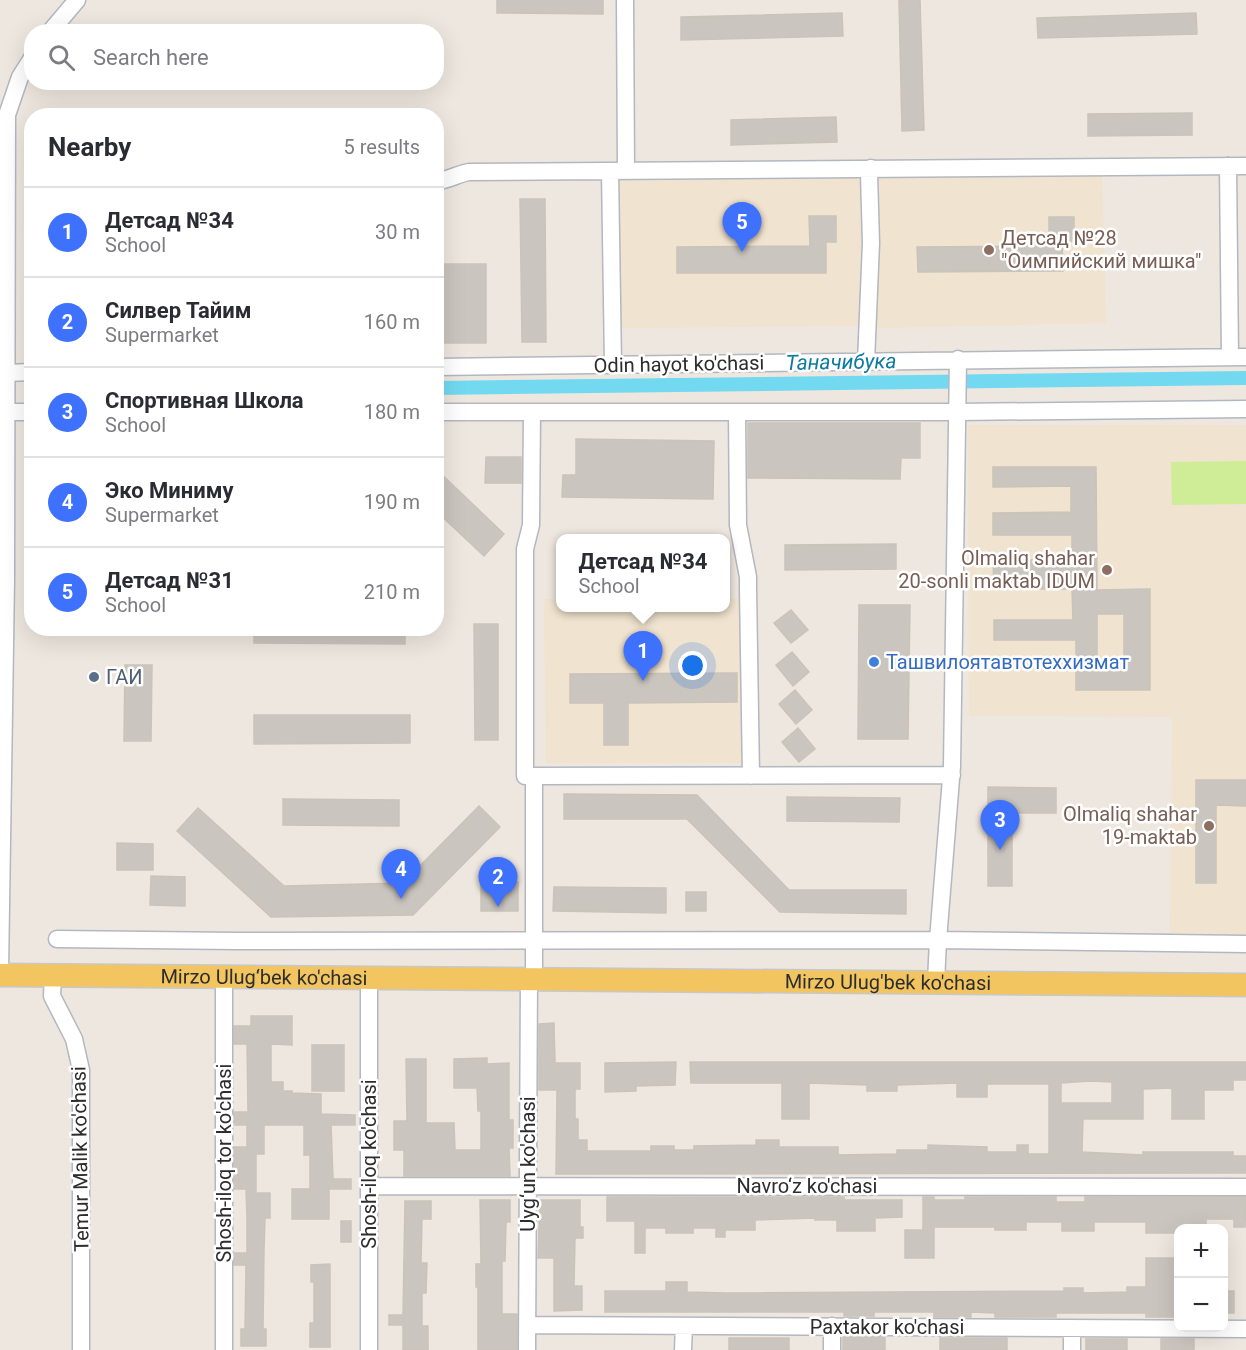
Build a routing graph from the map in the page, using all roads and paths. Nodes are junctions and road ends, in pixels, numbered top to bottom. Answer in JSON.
{"nodes":[{"id":1,"x":77,"y":0,"type":"edge"},
{"id":2,"x":625,"y":0,"type":"edge"},
{"id":3,"x":57,"y":24,"type":"edge"},
{"id":4,"x":24,"y":71,"type":"edge"},
{"id":5,"x":1228,"y":166,"type":"junction"},
{"id":6,"x":1246,"y":166,"type":"edge"},
{"id":7,"x":871,"y":168,"type":"junction"},
{"id":8,"x":618,"y":171,"type":"junction"},
{"id":9,"x":444,"y":180,"type":"edge"},
{"id":10,"x":1238,"y":357,"type":"edge"},
{"id":11,"x":867,"y":362,"type":"junction"},
{"id":12,"x":958,"y":363,"type":"junction"},
{"id":13,"x":613,"y":365,"type":"junction"},
{"id":14,"x":444,"y":367,"type":"edge"},
{"id":15,"x":24,"y":372,"type":"edge"},
{"id":16,"x":6,"y":373,"type":"junction"},
{"id":17,"x":1246,"y":409,"type":"edge"},
{"id":18,"x":7,"y":412,"type":"junction"},
{"id":19,"x":24,"y":412,"type":"edge"},
{"id":20,"x":444,"y":412,"type":"edge"},
{"id":21,"x":532,"y":412,"type":"junction"},
{"id":22,"x":737,"y":412,"type":"junction"},
{"id":23,"x":957,"y":412,"type":"junction"},
{"id":24,"x":952,"y":775,"type":"junction"},
{"id":25,"x":525,"y":776,"type":"dead end"},
{"id":26,"x":751,"y":776,"type":"junction"},
{"id":27,"x":57,"y":939,"type":"dead end"},
{"id":28,"x":533,"y":940,"type":"junction"},
{"id":29,"x":938,"y":940,"type":"junction"},
{"id":30,"x":1246,"y":944,"type":"edge"},
{"id":31,"x":0,"y":973,"type":"edge"},
{"id":32,"x":53,"y":975,"type":"junction"},
{"id":33,"x":224,"y":976,"type":"junction"},
{"id":34,"x":369,"y":977,"type":"junction"},
{"id":35,"x":532,"y":979,"type":"junction"},
{"id":36,"x":936,"y":982,"type":"junction"},
{"id":37,"x":1246,"y":985,"type":"edge"},
{"id":38,"x":369,"y":1186,"type":"junction"},
{"id":39,"x":528,"y":1186,"type":"junction"},
{"id":40,"x":1246,"y":1186,"type":"edge"},
{"id":41,"x":528,"y":1325,"type":"junction"},
{"id":42,"x":684,"y":1326,"type":"junction"},
{"id":43,"x":832,"y":1326,"type":"junction"},
{"id":44,"x":1072,"y":1328,"type":"junction"},
{"id":45,"x":1246,"y":1329,"type":"edge"},
{"id":46,"x":81,"y":1350,"type":"edge"},
{"id":47,"x":224,"y":1350,"type":"edge"},
{"id":48,"x":369,"y":1350,"type":"edge"},
{"id":49,"x":527,"y":1350,"type":"edge"},
{"id":50,"x":683,"y":1350,"type":"edge"},
{"id":51,"x":832,"y":1350,"type":"edge"},
{"id":52,"x":1072,"y":1350,"type":"edge"}],
"edges":[{"from":1,"to":3,"type":"street"},
{"from":2,"to":8,"type":"street"},
{"from":4,"to":16,"type":"street"},
{"from":5,"to":6,"type":"street"},
{"from":5,"to":7,"type":"street"},
{"from":5,"to":10,"type":"street"},
{"from":7,"to":8,"type":"street"},
{"from":7,"to":11,"type":"street"},
{"from":8,"to":9,"type":"street"},
{"from":8,"to":13,"type":"street"},
{"from":10,"to":12,"type":"street","name":"Odin hayot ko'chasi"},
{"from":11,"to":12,"type":"street","name":"Odin hayot ko'chasi"},
{"from":11,"to":13,"type":"street","name":"Odin hayot ko'chasi"},
{"from":12,"to":23,"type":"street"},
{"from":13,"to":14,"type":"street","name":"Odin hayot ko'chasi"},
{"from":15,"to":16,"type":"street"},
{"from":16,"to":18,"type":"street"},
{"from":17,"to":23,"type":"street"},
{"from":18,"to":19,"type":"street"},
{"from":18,"to":31,"type":"street"},
{"from":20,"to":21,"type":"street"},
{"from":21,"to":22,"type":"street"},
{"from":21,"to":25,"type":"street"},
{"from":22,"to":23,"type":"street"},
{"from":22,"to":26,"type":"street"},
{"from":23,"to":24,"type":"street"},
{"from":24,"to":26,"type":"street"},
{"from":24,"to":29,"type":"street"},
{"from":26,"to":28,"type":"street","name":"Uyg‘un ko'chasi"},
{"from":27,"to":28,"type":"street"},
{"from":28,"to":29,"type":"street"},
{"from":28,"to":35,"type":"street","name":"Uyg‘un ko'chasi"},
{"from":29,"to":30,"type":"street"},
{"from":29,"to":36,"type":"street"},
{"from":31,"to":32,"type":"main road","name":"Mirzo Ulug‘bek ko'chasi"},
{"from":32,"to":33,"type":"main road","name":"Mirzo Ulug‘bek ko'chasi"},
{"from":32,"to":46,"type":"street","name":"Temur Malik ko'chasi"},
{"from":33,"to":34,"type":"main road","name":"Mirzo Ulug‘bek ko'chasi"},
{"from":33,"to":47,"type":"street","name":"Shosh-iloq tor ko'chasi"},
{"from":34,"to":35,"type":"main road","name":"Mirzo Ulug‘bek ko'chasi"},
{"from":34,"to":38,"type":"street","name":"Shosh-iloq ko'chasi"},
{"from":35,"to":36,"type":"main road","name":"Mirzo Ulug'bek ko'chasi"},
{"from":35,"to":39,"type":"street","name":"Uyg‘un ko'chasi"},
{"from":36,"to":37,"type":"main road","name":"Mirzo Ulug'bek ko'chasi"},
{"from":38,"to":39,"type":"street","name":"Navro‘z ko'chasi"},
{"from":38,"to":48,"type":"street","name":"Shosh-iloq ko'chasi"},
{"from":39,"to":40,"type":"street","name":"Navro‘z ko'chasi"},
{"from":39,"to":41,"type":"street","name":"Uyg‘un ko'chasi"},
{"from":41,"to":42,"type":"street","name":"Paxtakor ko'chasi"},
{"from":41,"to":49,"type":"street","name":"Uyg‘un ko'chasi"},
{"from":42,"to":43,"type":"street","name":"Paxtakor ko'chasi"},
{"from":42,"to":50,"type":"street"},
{"from":43,"to":44,"type":"street","name":"Paxtakor ko'chasi"},
{"from":43,"to":51,"type":"street"},
{"from":44,"to":45,"type":"street","name":"Paxtakor ko'chasi"},
{"from":44,"to":52,"type":"street"}]}
